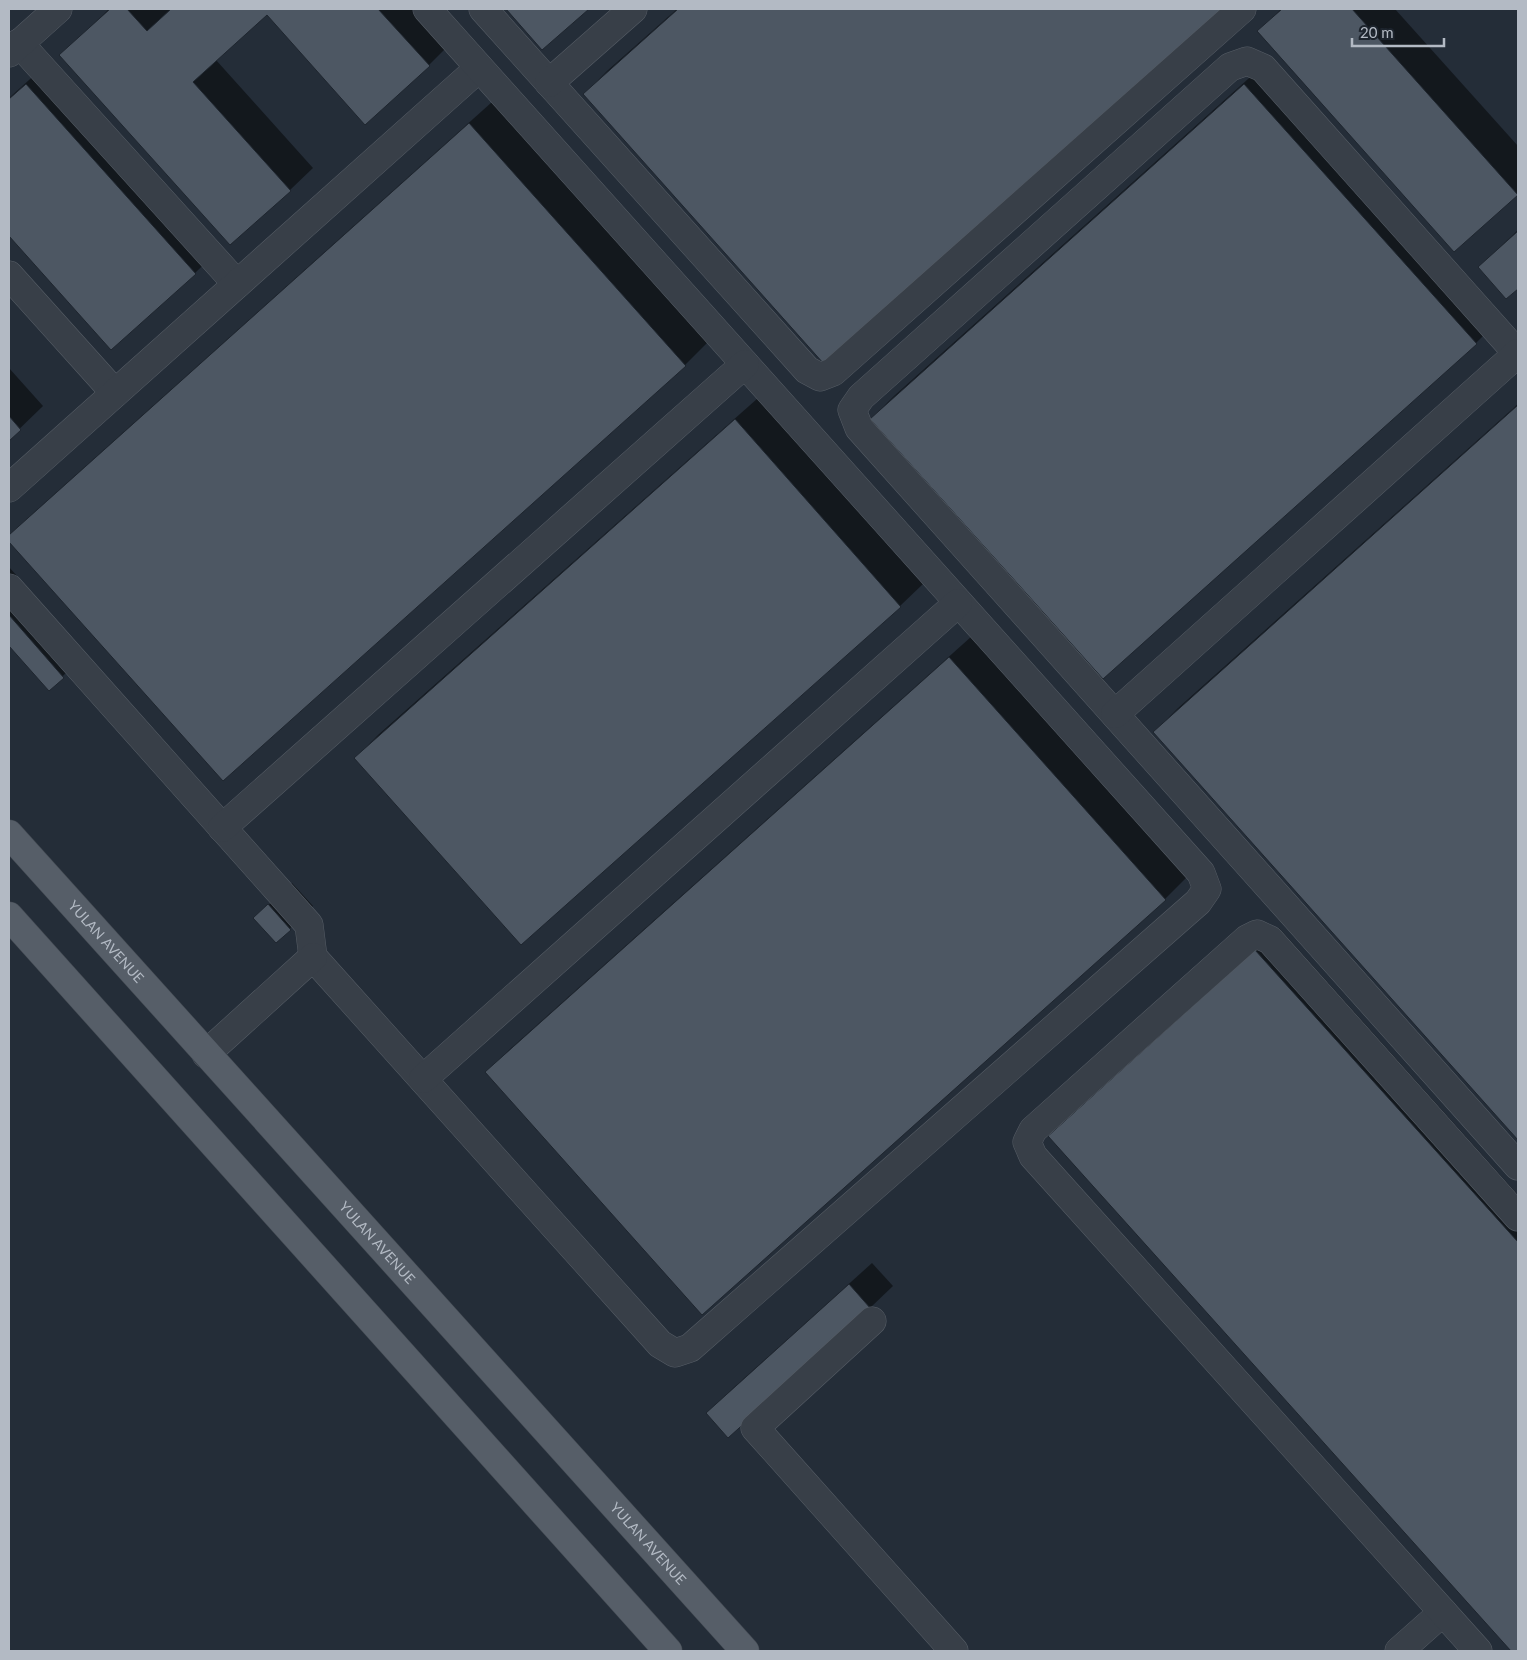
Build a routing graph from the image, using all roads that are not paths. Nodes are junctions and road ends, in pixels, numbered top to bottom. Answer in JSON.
{"nodes":[{"id":1,"x":58,"y":9,"type":"edge"},
{"id":2,"x":427,"y":9,"type":"edge"},
{"id":3,"x":483,"y":9,"type":"edge"},
{"id":4,"x":632,"y":9,"type":"edge"},
{"id":5,"x":1242,"y":9,"type":"edge"},
{"id":6,"x":14,"y":48,"type":"edge"},
{"id":7,"x":479,"y":68,"type":"junction"},
{"id":8,"x":549,"y":83,"type":"junction"},
{"id":9,"x":9,"y":275,"type":"edge"},
{"id":10,"x":237,"y":284,"type":"junction"},
{"id":11,"x":1518,"y":354,"type":"edge"},
{"id":12,"x":744,"y":364,"type":"junction"},
{"id":13,"x":116,"y":393,"type":"junction"},
{"id":14,"x":9,"y":488,"type":"edge"},
{"id":15,"x":9,"y":588,"type":"edge"},
{"id":16,"x":958,"y":603,"type":"junction"},
{"id":17,"x":1115,"y":714,"type":"junction"},
{"id":18,"x":222,"y":828,"type":"junction"},
{"id":19,"x":9,"y":834,"type":"edge"},
{"id":20,"x":9,"y":916,"type":"edge"},
{"id":21,"x":313,"y":956,"type":"junction"},
{"id":22,"x":206,"y":1054,"type":"junction"},
{"id":23,"x":423,"y":1079,"type":"junction"},
{"id":24,"x":1518,"y":1166,"type":"edge"},
{"id":25,"x":1518,"y":1217,"type":"edge"},
{"id":26,"x":872,"y":1322,"type":"dead end"},
{"id":27,"x":1443,"y":1612,"type":"junction"},
{"id":28,"x":668,"y":1651,"type":"edge"},
{"id":29,"x":745,"y":1651,"type":"edge"},
{"id":30,"x":954,"y":1651,"type":"edge"},
{"id":31,"x":1399,"y":1651,"type":"edge"},
{"id":32,"x":1478,"y":1651,"type":"edge"}],
"edges":[{"from":1,"to":6,"type":"lane"},
{"from":2,"to":7,"type":"lane"},
{"from":3,"to":8,"type":"lane"},
{"from":4,"to":8,"type":"lane"},
{"from":5,"to":8,"type":"lane"},
{"from":6,"to":10,"type":"lane"},
{"from":7,"to":10,"type":"lane"},
{"from":7,"to":12,"type":"lane"},
{"from":9,"to":13,"type":"lane"},
{"from":10,"to":13,"type":"lane"},
{"from":11,"to":17,"type":"lane"},
{"from":11,"to":17,"type":"lane"},
{"from":12,"to":16,"type":"lane"},
{"from":12,"to":18,"type":"lane"},
{"from":13,"to":14,"type":"lane"},
{"from":15,"to":18,"type":"lane"},
{"from":16,"to":23,"type":"lane"},
{"from":16,"to":23,"type":"lane"},
{"from":17,"to":24,"type":"lane"},
{"from":18,"to":21,"type":"lane"},
{"from":19,"to":22,"type":"main road","name":"YULAN AVENUE"},
{"from":20,"to":28,"type":"main road"},
{"from":21,"to":22,"type":"lane"},
{"from":21,"to":23,"type":"lane"},
{"from":22,"to":29,"type":"main road","name":"YULAN AVENUE"},
{"from":25,"to":27,"type":"lane"},
{"from":26,"to":30,"type":"lane"},
{"from":27,"to":31,"type":"lane"},
{"from":27,"to":32,"type":"lane"}]}
